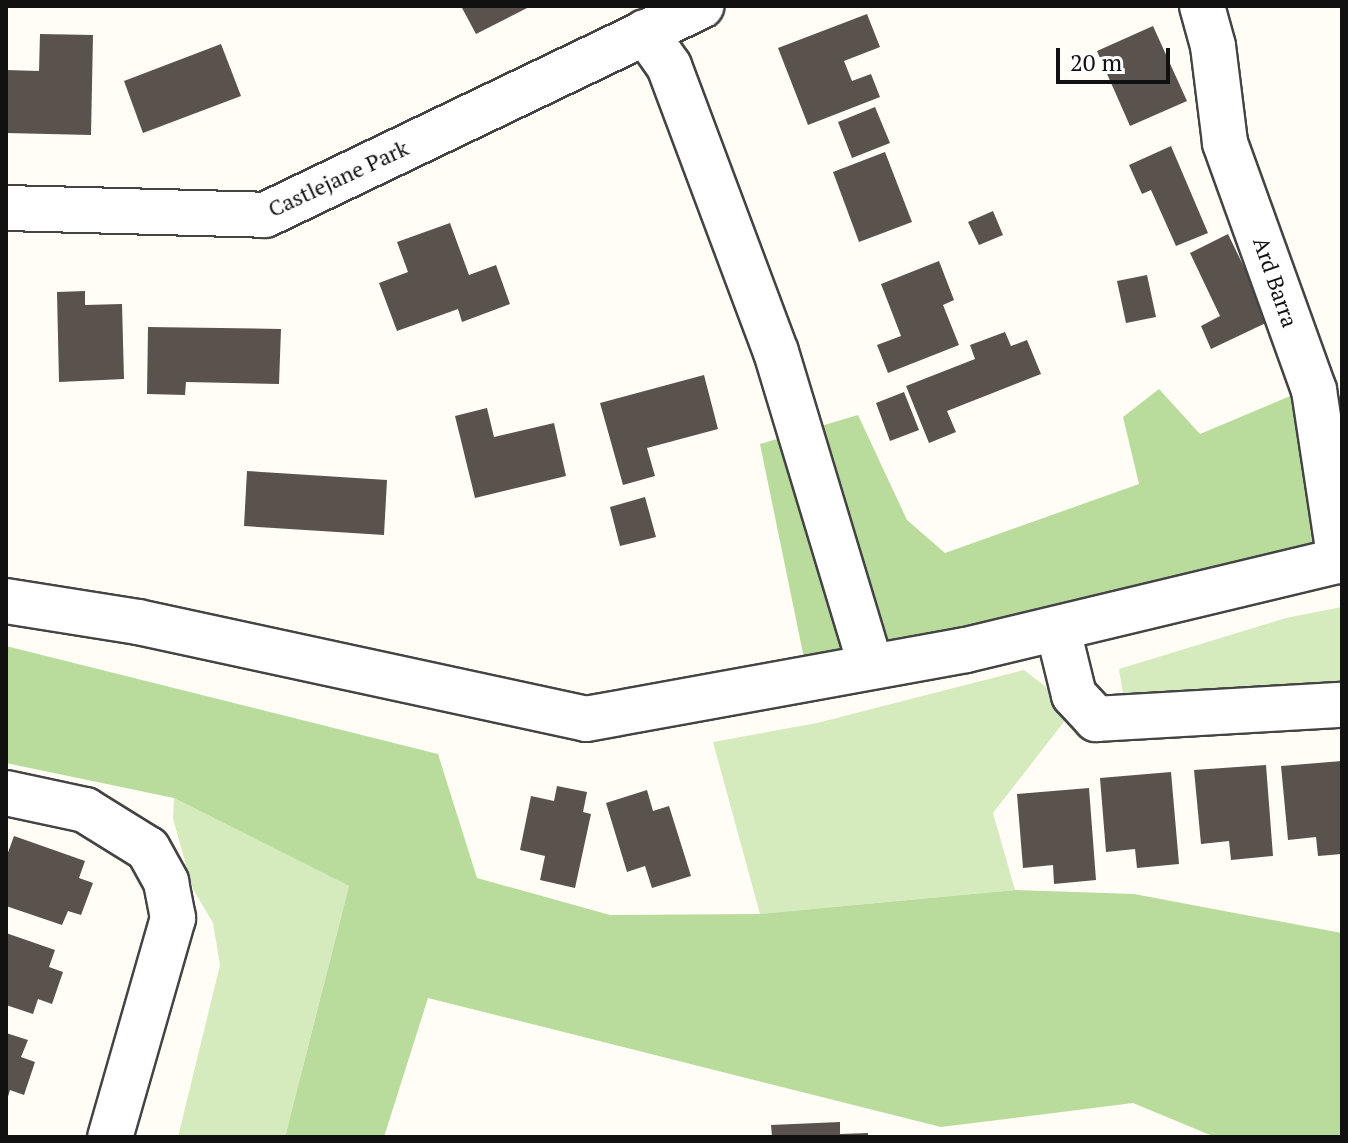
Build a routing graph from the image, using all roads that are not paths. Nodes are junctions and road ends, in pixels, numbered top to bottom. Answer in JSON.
{"nodes":[{"id":1,"x":701,"y":6,"type":"edge"},
{"id":2,"x":1202,"y":6,"type":"edge"},
{"id":3,"x":645,"y":32,"type":"junction"},
{"id":4,"x":6,"y":208,"type":"edge"},
{"id":5,"x":1341,"y":560,"type":"edge"},
{"id":6,"x":6,"y":601,"type":"edge"},
{"id":7,"x":1058,"y":630,"type":"junction"},
{"id":8,"x":871,"y":666,"type":"junction"},
{"id":9,"x":1342,"y":705,"type":"edge"},
{"id":10,"x":6,"y":793,"type":"edge"},
{"id":11,"x":110,"y":1137,"type":"edge"}],
"edges":[{"from":1,"to":3,"type":"street","name":"Castlejane Park"},
{"from":2,"to":5,"type":"street","name":"Ard Barra"},
{"from":3,"to":4,"type":"street","name":"Castlejane Park"},
{"from":3,"to":8,"type":"street"},
{"from":5,"to":7,"type":"street"},
{"from":6,"to":8,"type":"street"},
{"from":7,"to":8,"type":"street"},
{"from":7,"to":9,"type":"street"},
{"from":10,"to":11,"type":"street"}]}
